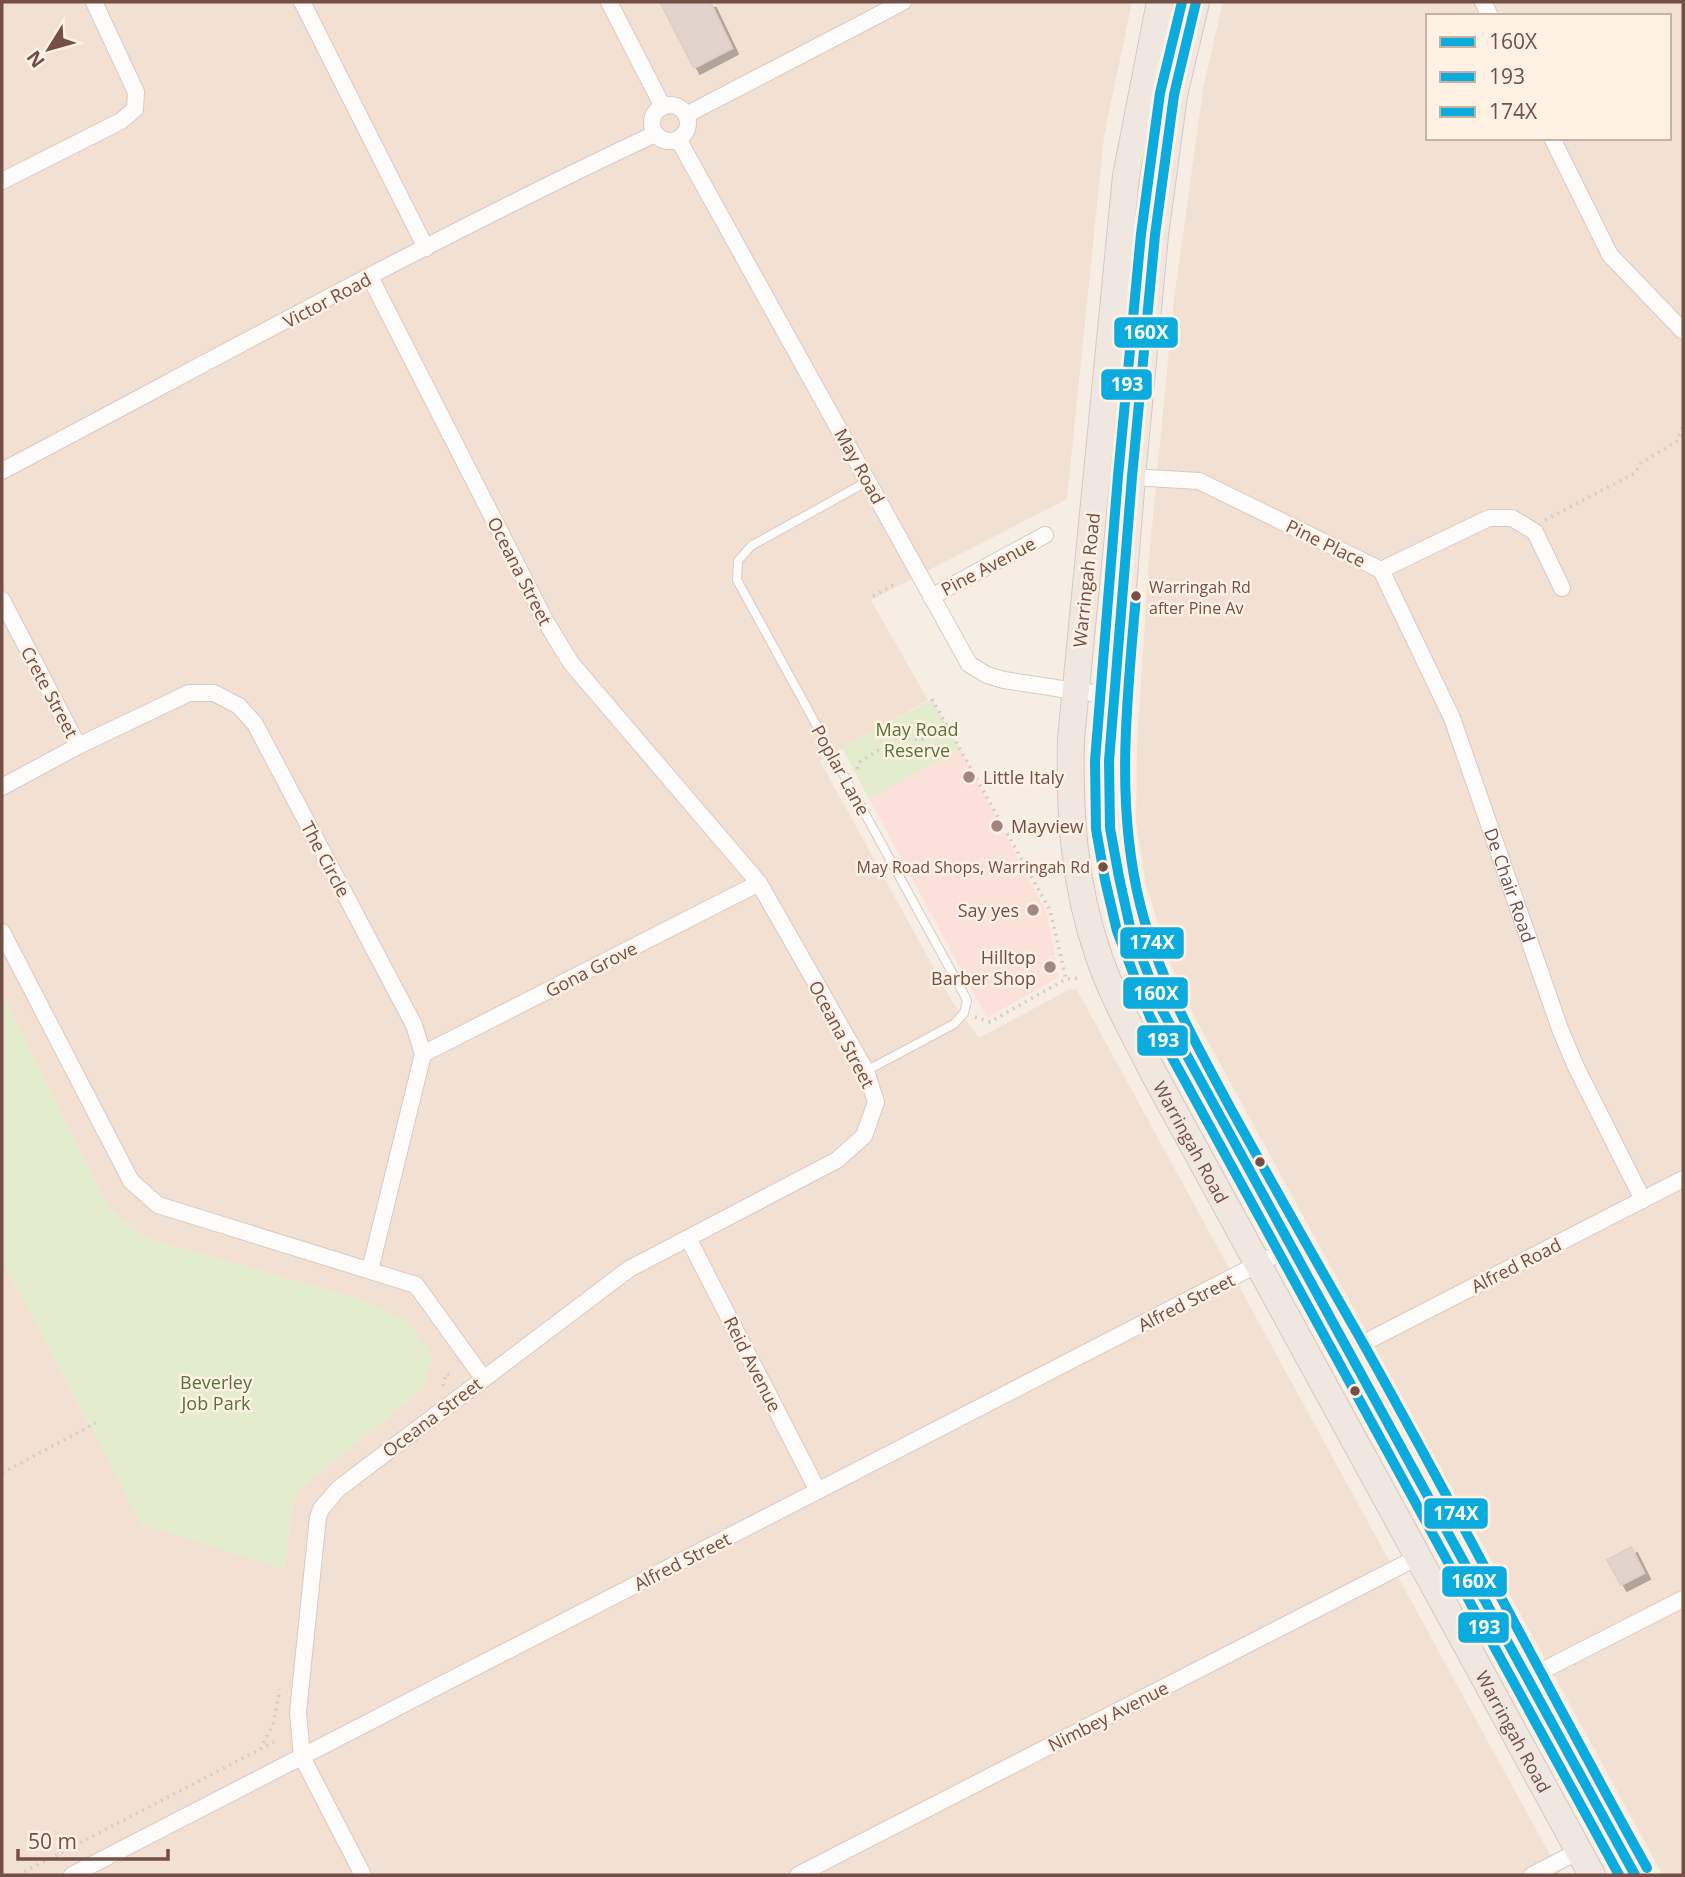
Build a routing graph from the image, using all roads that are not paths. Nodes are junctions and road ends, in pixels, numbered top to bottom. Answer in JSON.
{"nodes":[{"id":1,"x":94,"y":2,"type":"edge"},
{"id":2,"x":302,"y":2,"type":"edge"},
{"id":3,"x":609,"y":2,"type":"edge"},
{"id":4,"x":903,"y":2,"type":"edge"},
{"id":5,"x":1160,"y":2,"type":"edge"},
{"id":6,"x":1196,"y":2,"type":"edge"},
{"id":7,"x":663,"y":107,"type":"junction"},
{"id":8,"x":686,"y":115,"type":"junction"},
{"id":9,"x":655,"y":134,"type":"junction"},
{"id":10,"x":678,"y":139,"type":"junction"},
{"id":11,"x":1553,"y":140,"type":"edge"},
{"id":12,"x":2,"y":181,"type":"edge"},
{"id":13,"x":426,"y":248,"type":"junction"},
{"id":14,"x":369,"y":277,"type":"junction"},
{"id":15,"x":1683,"y":331,"type":"edge"},
{"id":16,"x":2,"y":471,"type":"edge"},
{"id":17,"x":1096,"y":473,"type":"junction"},
{"id":18,"x":1132,"y":477,"type":"junction"},
{"id":19,"x":868,"y":481,"type":"junction"},
{"id":20,"x":1045,"y":535,"type":"dead end"},
{"id":21,"x":1381,"y":570,"type":"junction"},
{"id":22,"x":1562,"y":588,"type":"dead end"},
{"id":23,"x":931,"y":597,"type":"junction"},
{"id":24,"x":2,"y":600,"type":"edge"},
{"id":25,"x":1074,"y":691,"type":"junction"},
{"id":26,"x":1113,"y":695,"type":"junction"},
{"id":27,"x":78,"y":746,"type":"junction"},
{"id":28,"x":2,"y":787,"type":"edge"},
{"id":29,"x":759,"y":883,"type":"junction"},
{"id":30,"x":2,"y":932,"type":"edge"},
{"id":31,"x":422,"y":1054,"type":"junction"},
{"id":32,"x":866,"y":1071,"type":"junction"},
{"id":33,"x":1683,"y":1179,"type":"edge"},
{"id":34,"x":1643,"y":1200,"type":"junction"},
{"id":35,"x":688,"y":1238,"type":"junction"},
{"id":36,"x":1291,"y":1247,"type":"junction"},
{"id":37,"x":1258,"y":1265,"type":"junction"},
{"id":38,"x":370,"y":1270,"type":"junction"},
{"id":39,"x":1350,"y":1350,"type":"junction"},
{"id":40,"x":483,"y":1378,"type":"junction"},
{"id":41,"x":818,"y":1491,"type":"junction"},
{"id":42,"x":1418,"y":1557,"type":"junction"},
{"id":43,"x":1683,"y":1599,"type":"edge"},
{"id":44,"x":1528,"y":1678,"type":"junction"},
{"id":45,"x":302,"y":1756,"type":"junction"},
{"id":46,"x":1611,"y":1833,"type":"junction"},
{"id":47,"x":1579,"y":1851,"type":"junction"},
{"id":48,"x":72,"y":1875,"type":"edge"},
{"id":49,"x":363,"y":1875,"type":"edge"},
{"id":50,"x":798,"y":1875,"type":"edge"},
{"id":51,"x":1532,"y":1875,"type":"edge"},
{"id":52,"x":1592,"y":1875,"type":"edge"},
{"id":53,"x":1635,"y":1875,"type":"edge"}],
"edges":[{"from":1,"to":12,"type":"street"},
{"from":2,"to":13,"type":"street"},
{"from":3,"to":7,"type":"street"},
{"from":4,"to":8,"type":"street"},
{"from":5,"to":17,"type":"highway","name":"Warringah Road"},
{"from":6,"to":18,"type":"highway","name":"Warringah Road"},
{"from":7,"to":8,"type":"street"},
{"from":7,"to":9,"type":"street"},
{"from":8,"to":10,"type":"street"},
{"from":9,"to":10,"type":"street"},
{"from":9,"to":13,"type":"street","name":"Victor Road"},
{"from":10,"to":19,"type":"street","name":"May Road"},
{"from":11,"to":15,"type":"street"},
{"from":13,"to":14,"type":"street","name":"Victor Road"},
{"from":14,"to":16,"type":"street","name":"Victor Road"},
{"from":14,"to":29,"type":"street","name":"Oceana Street"},
{"from":17,"to":18,"type":"highway"},
{"from":17,"to":25,"type":"highway","name":"Warringah Road"},
{"from":18,"to":21,"type":"street","name":"Pine Place"},
{"from":18,"to":26,"type":"highway","name":"Warringah Road"},
{"from":19,"to":23,"type":"street","name":"May Road"},
{"from":19,"to":32,"type":"lane","name":"Poplar Lane"},
{"from":20,"to":23,"type":"street","name":"Pine Avenue"},
{"from":21,"to":22,"type":"street","name":"Pine Place"},
{"from":21,"to":34,"type":"street","name":"De Chair Road"},
{"from":23,"to":25,"type":"street","name":"May Road"},
{"from":24,"to":27,"type":"street","name":"Crete Street"},
{"from":25,"to":26,"type":"street","name":"May Road"},
{"from":25,"to":37,"type":"highway","name":"Warringah Road"},
{"from":26,"to":36,"type":"highway","name":"Warringah Road"},
{"from":27,"to":28,"type":"street","name":"The Circle"},
{"from":27,"to":31,"type":"street","name":"The Circle"},
{"from":29,"to":31,"type":"street","name":"Gona Grove"},
{"from":29,"to":32,"type":"street","name":"Oceana Street"},
{"from":30,"to":38,"type":"street"},
{"from":31,"to":38,"type":"street"},
{"from":32,"to":35,"type":"street","name":"Oceana Street"},
{"from":33,"to":34,"type":"street","name":"Alfred Road"},
{"from":34,"to":39,"type":"street","name":"Alfred Road"},
{"from":35,"to":40,"type":"street","name":"Oceana Street"},
{"from":35,"to":41,"type":"street","name":"Reid Avenue"},
{"from":36,"to":37,"type":"street","name":"Alfred Street"},
{"from":36,"to":39,"type":"highway","name":"Warringah Road"},
{"from":37,"to":41,"type":"street","name":"Alfred Street"},
{"from":37,"to":42,"type":"highway","name":"Warringah Road"},
{"from":38,"to":40,"type":"street"},
{"from":39,"to":44,"type":"highway","name":"Warringah Road"},
{"from":40,"to":45,"type":"street","name":"Oceana Street"},
{"from":41,"to":45,"type":"street","name":"Alfred Street"},
{"from":42,"to":47,"type":"highway","name":"Warringah Road"},
{"from":42,"to":50,"type":"street","name":"Nimbey Avenue"},
{"from":43,"to":44,"type":"street"},
{"from":44,"to":46,"type":"highway","name":"Warringah Road"},
{"from":45,"to":48,"type":"street","name":"Alfred Street"},
{"from":45,"to":49,"type":"street"},
{"from":46,"to":47,"type":"highway"},
{"from":46,"to":53,"type":"highway","name":"Warringah Road"},
{"from":47,"to":51,"type":"street"},
{"from":47,"to":52,"type":"highway","name":"Warringah Road"}]}
